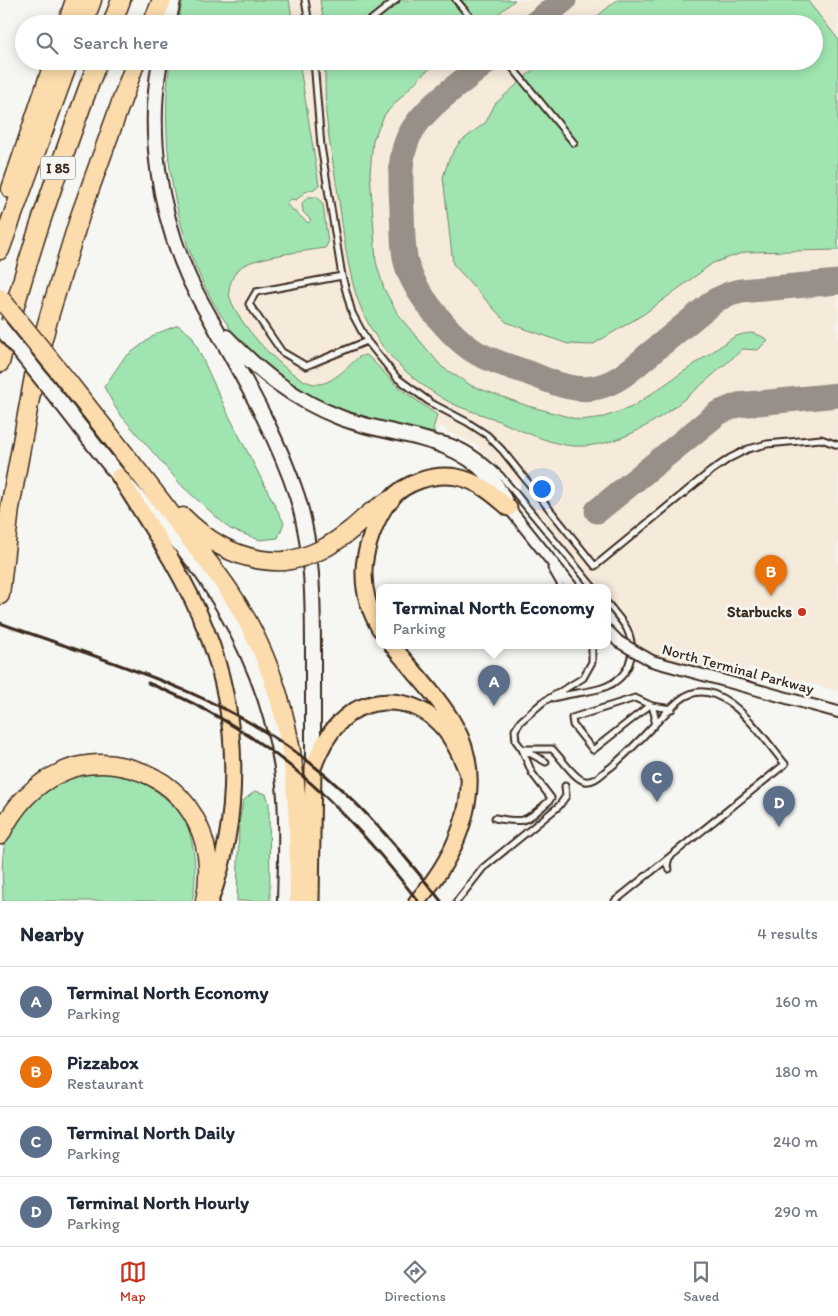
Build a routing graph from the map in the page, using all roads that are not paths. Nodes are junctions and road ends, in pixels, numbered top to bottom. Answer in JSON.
{"nodes":[{"id":1,"x":75,"y":0,"type":"edge"},
{"id":2,"x":92,"y":0,"type":"edge"},
{"id":3,"x":121,"y":0,"type":"edge"},
{"id":4,"x":162,"y":0,"type":"edge"},
{"id":5,"x":173,"y":0,"type":"edge"},
{"id":6,"x":305,"y":0,"type":"edge"},
{"id":7,"x":396,"y":0,"type":"edge"},
{"id":8,"x":456,"y":0,"type":"edge"},
{"id":9,"x":70,"y":15,"type":"edge"},
{"id":10,"x":86,"y":15,"type":"edge"},
{"id":11,"x":115,"y":15,"type":"edge"},
{"id":12,"x":156,"y":15,"type":"edge"},
{"id":13,"x":170,"y":15,"type":"edge"},
{"id":14,"x":308,"y":15,"type":"edge"},
{"id":15,"x":377,"y":15,"type":"edge"},
{"id":16,"x":468,"y":15,"type":"edge"},
{"id":17,"x":51,"y":70,"type":"edge"},
{"id":18,"x":66,"y":70,"type":"edge"},
{"id":19,"x":95,"y":70,"type":"edge"},
{"id":20,"x":133,"y":70,"type":"edge"},
{"id":21,"x":158,"y":70,"type":"edge"},
{"id":22,"x":316,"y":70,"type":"edge"},
{"id":23,"x":514,"y":70,"type":"edge"},
{"id":24,"x":574,"y":143,"type":"dead end"},
{"id":25,"x":0,"y":226,"type":"edge"},
{"id":26,"x":0,"y":250,"type":"edge"},
{"id":27,"x":342,"y":276,"type":"junction"},
{"id":28,"x":0,"y":298,"type":"edge"},
{"id":29,"x":212,"y":322,"type":"junction"},
{"id":30,"x":0,"y":327,"type":"edge"},
{"id":31,"x":367,"y":341,"type":"junction"},
{"id":32,"x":0,"y":363,"type":"edge"},
{"id":33,"x":417,"y":438,"type":"junction"},
{"id":34,"x":838,"y":445,"type":"edge"},
{"id":35,"x":119,"y":476,"type":"junction"},
{"id":36,"x":142,"y":476,"type":"junction"},
{"id":37,"x":390,"y":500,"type":"junction"},
{"id":38,"x":509,"y":508,"type":"junction"},
{"id":39,"x":534,"y":538,"type":"junction"},
{"id":40,"x":560,"y":584,"type":"edge"},
{"id":41,"x":570,"y":584,"type":"edge"},
{"id":42,"x":591,"y":584,"type":"edge"},
{"id":43,"x":0,"y":596,"type":"edge"},
{"id":44,"x":611,"y":608,"type":"edge"},
{"id":45,"x":376,"y":620,"type":"edge"},
{"id":46,"x":611,"y":635,"type":"edge"},
{"id":47,"x":395,"y":649,"type":"edge"},
{"id":48,"x":592,"y":649,"type":"edge"},
{"id":49,"x":544,"y":702,"type":"junction"},
{"id":50,"x":651,"y":705,"type":"junction"},
{"id":51,"x":672,"y":709,"type":"junction"},
{"id":52,"x":838,"y":712,"type":"edge"},
{"id":53,"x":654,"y":726,"type":"junction"},
{"id":54,"x":522,"y":749,"type":"junction"},
{"id":55,"x":546,"y":762,"type":"dead end"},
{"id":56,"x":313,"y":768,"type":"junction"},
{"id":57,"x":468,"y":774,"type":"junction"},
{"id":58,"x":565,"y":786,"type":"dead end"},
{"id":59,"x":495,"y":818,"type":"dead end"},
{"id":60,"x":0,"y":835,"type":"edge"},
{"id":61,"x":667,"y":856,"type":"junction"},
{"id":62,"x":669,"y":869,"type":"dead end"},
{"id":63,"x":205,"y":901,"type":"edge"},
{"id":64,"x":210,"y":901,"type":"edge"},
{"id":65,"x":285,"y":901,"type":"edge"},
{"id":66,"x":299,"y":901,"type":"edge"},
{"id":67,"x":311,"y":901,"type":"edge"},
{"id":68,"x":417,"y":901,"type":"edge"},
{"id":69,"x":457,"y":901,"type":"edge"},
{"id":70,"x":615,"y":901,"type":"edge"}],
"edges":[{"from":1,"to":9,"type":"highway"},
{"from":2,"to":10,"type":"highway"},
{"from":3,"to":11,"type":"highway"},
{"from":4,"to":12,"type":"highway"},
{"from":5,"to":13,"type":"main road"},
{"from":6,"to":14,"type":"lane"},
{"from":7,"to":15,"type":"lane"},
{"from":8,"to":16,"type":"lane"},
{"from":17,"to":25,"type":"highway"},
{"from":18,"to":26,"type":"highway","number":"I 85"},
{"from":19,"to":32,"type":"highway","number":"I 85"},
{"from":20,"to":43,"type":"highway"},
{"from":21,"to":29,"type":"main road"},
{"from":22,"to":27,"type":"lane"},
{"from":23,"to":24,"type":"lane"},
{"from":27,"to":31,"type":"lane"},
{"from":27,"to":31,"type":"lane"},
{"from":28,"to":36,"type":"highway","bridge":true},
{"from":29,"to":33,"type":"main road"},
{"from":29,"to":56,"type":"main road"},
{"from":30,"to":35,"type":"main road","bridge":true},
{"from":31,"to":34,"type":"lane"},
{"from":33,"to":38,"type":"main road"},
{"from":33,"to":42,"type":"lane"},
{"from":35,"to":64,"type":"main road"},
{"from":35,"to":65,"type":"main road"},
{"from":36,"to":37,"type":"highway","bridge":true},
{"from":36,"to":66,"type":"highway"},
{"from":37,"to":38,"type":"main road"},
{"from":37,"to":45,"type":"main road"},
{"from":38,"to":39,"type":"street"},
{"from":39,"to":40,"type":"lane"},
{"from":39,"to":41,"type":"street"},
{"from":44,"to":49,"type":"lane"},
{"from":46,"to":52,"type":"street","name":"North Terminal Parkway","bridge":true},
{"from":47,"to":57,"type":"main road"},
{"from":48,"to":49,"type":"lane"},
{"from":49,"to":54,"type":"lane"},
{"from":50,"to":50,"type":"lane"},
{"from":50,"to":51,"type":"lane"},
{"from":50,"to":53,"type":"lane"},
{"from":51,"to":53,"type":"lane"},
{"from":51,"to":61,"type":"lane"},
{"from":53,"to":54,"type":"lane"},
{"from":54,"to":55,"type":"lane"},
{"from":54,"to":59,"type":"lane"},
{"from":56,"to":57,"type":"main road"},
{"from":56,"to":67,"type":"main road"},
{"from":57,"to":68,"type":"main road"},
{"from":58,"to":69,"type":"lane"},
{"from":60,"to":63,"type":"highway"},
{"from":61,"to":62,"type":"lane"},
{"from":61,"to":70,"type":"lane"}]}
